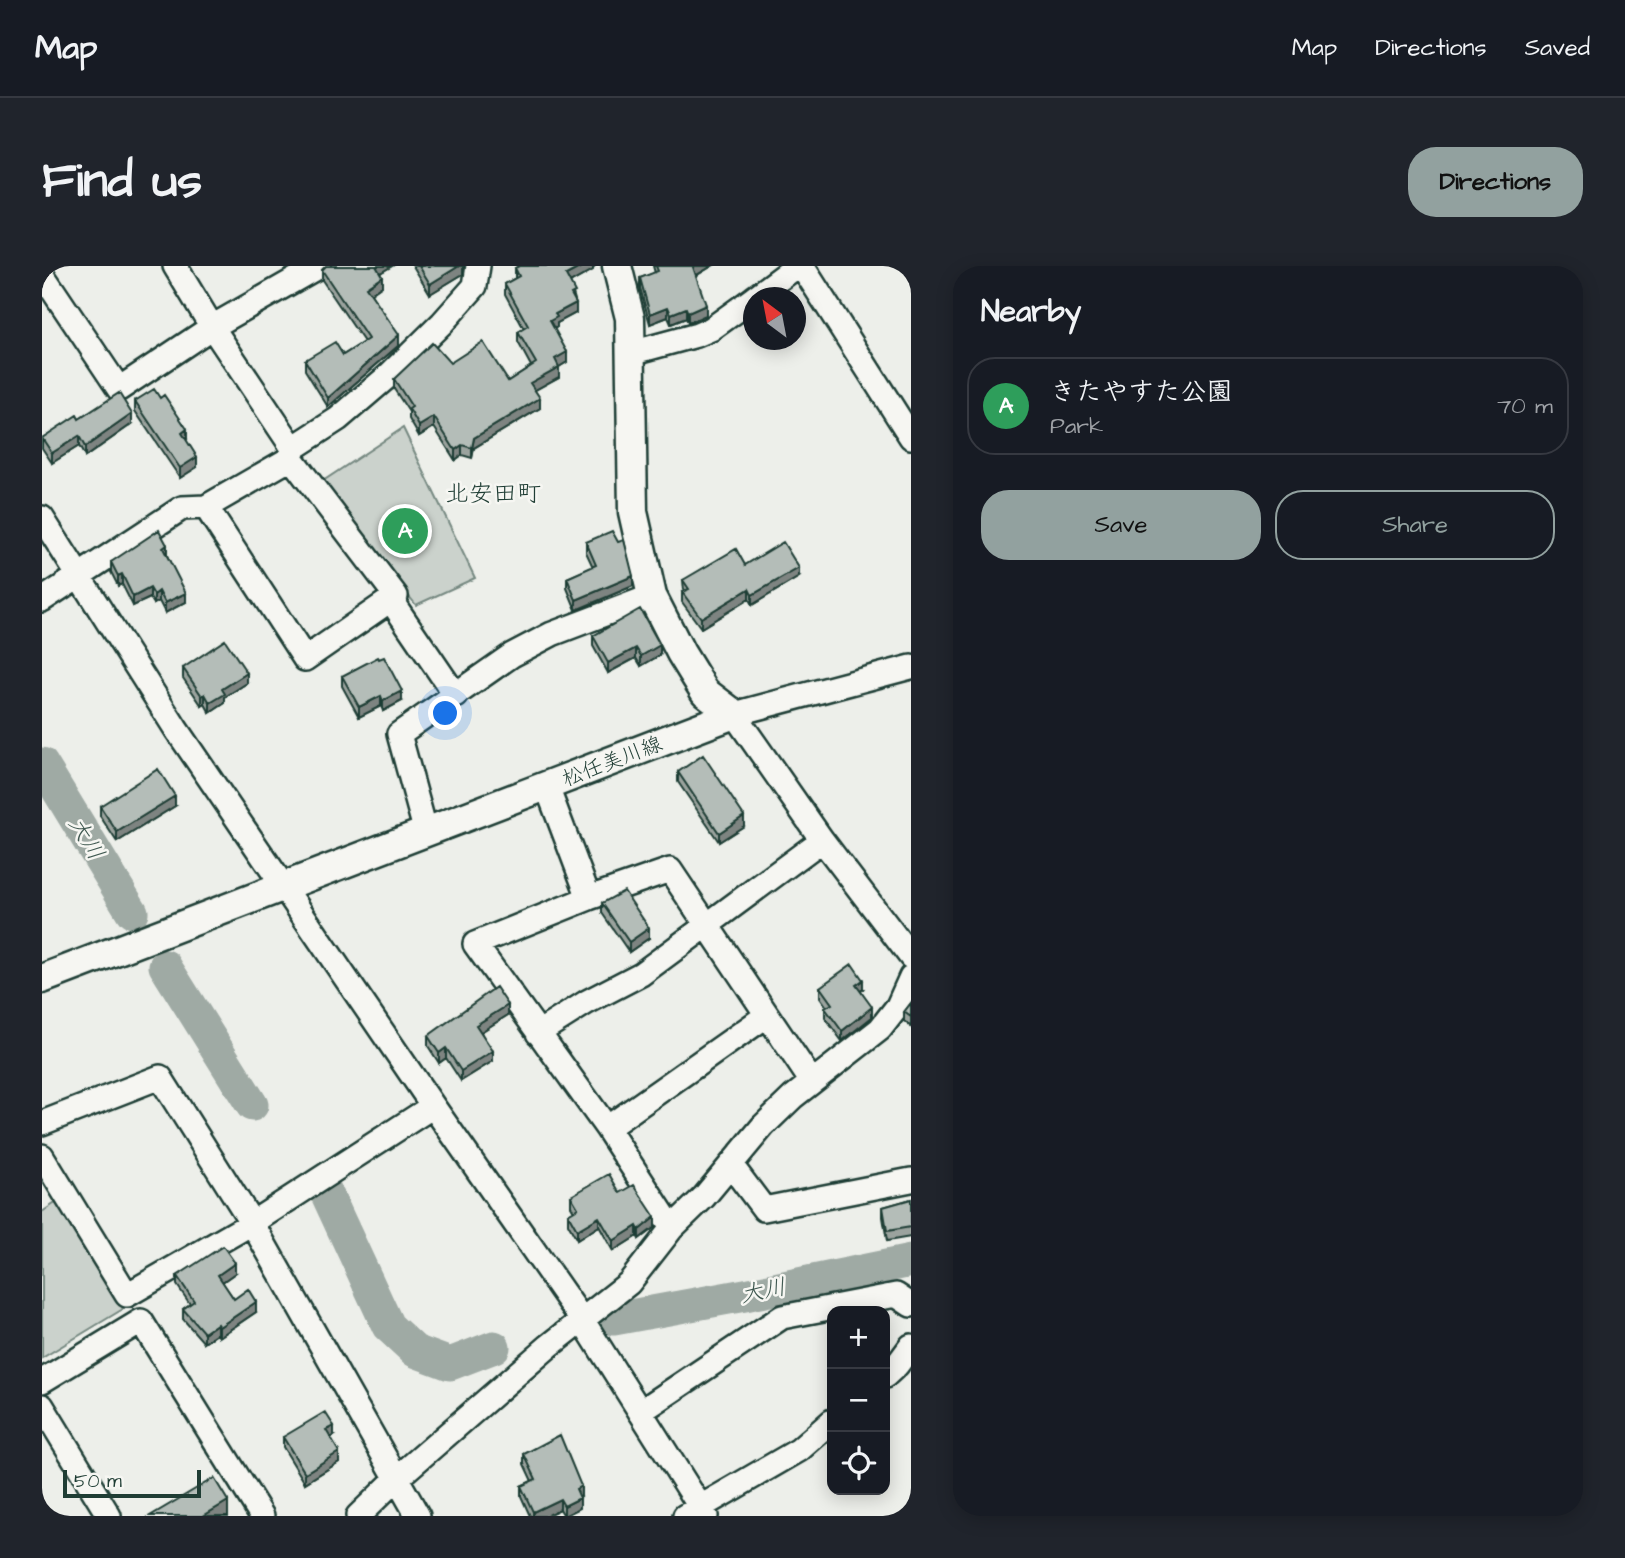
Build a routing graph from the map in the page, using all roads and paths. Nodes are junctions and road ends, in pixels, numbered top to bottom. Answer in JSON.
{"nodes":[{"id":1,"x":175,"y":266,"type":"edge"},
{"id":2,"x":319,"y":266,"type":"edge"},
{"id":3,"x":617,"y":266,"type":"edge"},
{"id":4,"x":799,"y":266,"type":"edge"},
{"id":5,"x":476,"y":267,"type":"edge"},
{"id":6,"x":293,"y":272,"type":"edge"},
{"id":7,"x":42,"y":274,"type":"edge"},
{"id":8,"x":769,"y":287,"type":"edge"},
{"id":9,"x":743,"y":306,"type":"edge"},
{"id":10,"x":212,"y":327,"type":"junction"},
{"id":11,"x":631,"y":353,"type":"junction"},
{"id":12,"x":911,"y":437,"type":"edge"},
{"id":13,"x":292,"y":453,"type":"junction"},
{"id":14,"x":206,"y":507,"type":"junction"},
{"id":15,"x":42,"y":518,"type":"edge"},
{"id":16,"x":78,"y":574,"type":"junction"},
{"id":17,"x":652,"y":596,"type":"junction"},
{"id":18,"x":42,"y":600,"type":"edge"},
{"id":19,"x":390,"y":600,"type":"junction"},
{"id":20,"x":911,"y":667,"type":"edge"},
{"id":21,"x":456,"y":696,"type":"junction"},
{"id":22,"x":734,"y":714,"type":"junction"},
{"id":23,"x":547,"y":787,"type":"junction"},
{"id":24,"x":426,"y":833,"type":"junction"},
{"id":25,"x":822,"y":840,"type":"junction"},
{"id":26,"x":285,"y":887,"type":"junction"},
{"id":27,"x":589,"y":898,"type":"junction"},
{"id":28,"x":706,"y":924,"type":"junction"},
{"id":29,"x":911,"y":957,"type":"edge"},
{"id":30,"x":911,"y":977,"type":"edge"},
{"id":31,"x":42,"y":979,"type":"edge"},
{"id":32,"x":766,"y":1016,"type":"junction"},
{"id":33,"x":538,"y":1033,"type":"junction"},
{"id":34,"x":812,"y":1082,"type":"junction"},
{"id":35,"x":433,"y":1107,"type":"junction"},
{"id":36,"x":42,"y":1123,"type":"edge"},
{"id":37,"x":607,"y":1128,"type":"junction"},
{"id":38,"x":42,"y":1156,"type":"edge"},
{"id":39,"x":731,"y":1165,"type":"junction"},
{"id":40,"x":911,"y":1180,"type":"edge"},
{"id":41,"x":252,"y":1223,"type":"junction"},
{"id":42,"x":672,"y":1228,"type":"junction"},
{"id":43,"x":911,"y":1305,"type":"edge"},
{"id":44,"x":581,"y":1318,"type":"junction"},
{"id":45,"x":911,"y":1346,"type":"edge"},
{"id":46,"x":890,"y":1371,"type":"edge"},
{"id":47,"x":42,"y":1381,"type":"edge"},
{"id":48,"x":42,"y":1406,"type":"edge"},
{"id":49,"x":640,"y":1412,"type":"junction"},
{"id":50,"x":827,"y":1425,"type":"edge"},
{"id":51,"x":396,"y":1479,"type":"junction"},
{"id":52,"x":697,"y":1513,"type":"edge"},
{"id":53,"x":109,"y":1516,"type":"edge"},
{"id":54,"x":262,"y":1516,"type":"edge"},
{"id":55,"x":358,"y":1516,"type":"edge"},
{"id":56,"x":418,"y":1516,"type":"edge"}],
"edges":[{"from":1,"to":10,"type":"street"},
{"from":2,"to":6,"type":"street"},
{"from":3,"to":11,"type":"main road"},
{"from":4,"to":8,"type":"street"},
{"from":4,"to":12,"type":"street"},
{"from":5,"to":13,"type":"street"},
{"from":6,"to":10,"type":"street"},
{"from":7,"to":10,"type":"street"},
{"from":9,"to":11,"type":"street"},
{"from":10,"to":13,"type":"street"},
{"from":11,"to":17,"type":"main road"},
{"from":13,"to":14,"type":"street"},
{"from":13,"to":19,"type":"street"},
{"from":14,"to":16,"type":"street"},
{"from":14,"to":19,"type":"street"},
{"from":15,"to":16,"type":"street"},
{"from":16,"to":18,"type":"street"},
{"from":16,"to":26,"type":"street"},
{"from":17,"to":21,"type":"street"},
{"from":17,"to":22,"type":"main road"},
{"from":19,"to":21,"type":"street"},
{"from":20,"to":22,"type":"street"},
{"from":21,"to":24,"type":"street"},
{"from":22,"to":23,"type":"main road","name":"松任美川線"},
{"from":22,"to":25,"type":"street"},
{"from":23,"to":24,"type":"main road","name":"松任美川線"},
{"from":23,"to":27,"type":"street"},
{"from":24,"to":26,"type":"main road","name":"松任美川線"},
{"from":25,"to":28,"type":"street"},
{"from":25,"to":29,"type":"street"},
{"from":26,"to":31,"type":"main road","name":"松任美川線"},
{"from":26,"to":35,"type":"street"},
{"from":27,"to":28,"type":"street"},
{"from":27,"to":33,"type":"street"},
{"from":28,"to":32,"type":"street"},
{"from":28,"to":33,"type":"street"},
{"from":30,"to":34,"type":"street"},
{"from":32,"to":34,"type":"street"},
{"from":32,"to":37,"type":"street"},
{"from":33,"to":37,"type":"street"},
{"from":34,"to":39,"type":"street"},
{"from":35,"to":41,"type":"street"},
{"from":35,"to":44,"type":"street"},
{"from":36,"to":41,"type":"street"},
{"from":37,"to":42,"type":"street"},
{"from":38,"to":41,"type":"street"},
{"from":39,"to":40,"type":"street"},
{"from":39,"to":42,"type":"street"},
{"from":41,"to":51,"type":"street"},
{"from":42,"to":44,"type":"street"},
{"from":43,"to":49,"type":"street"},
{"from":44,"to":49,"type":"street"},
{"from":44,"to":51,"type":"street"},
{"from":45,"to":46,"type":"street"},
{"from":47,"to":54,"type":"street"},
{"from":48,"to":53,"type":"street"},
{"from":49,"to":52,"type":"street"},
{"from":50,"to":52,"type":"street"},
{"from":51,"to":55,"type":"street"},
{"from":51,"to":56,"type":"street"}]}
